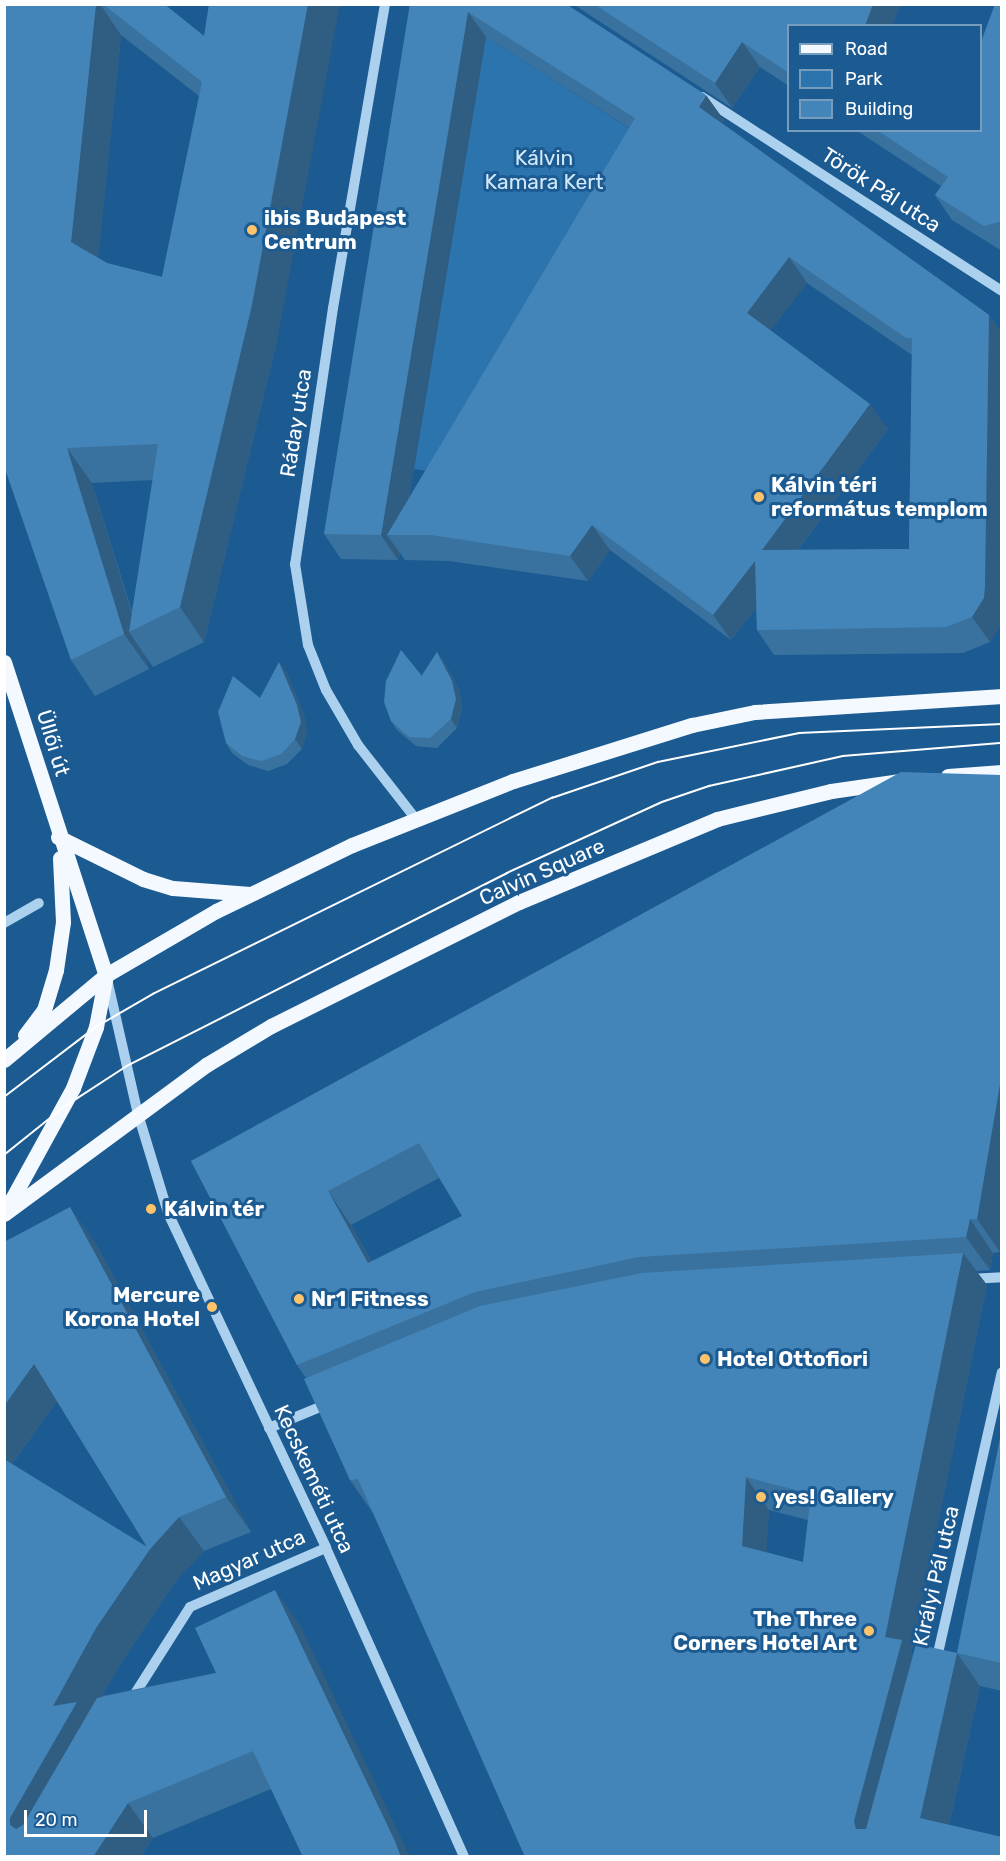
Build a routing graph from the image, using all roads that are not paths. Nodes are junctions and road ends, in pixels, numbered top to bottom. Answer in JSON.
{"nodes":[{"id":1,"x":385,"y":4,"type":"edge"},
{"id":2,"x":689,"y":89,"type":"edge"},
{"id":3,"x":1002,"y":291,"type":"edge"},
{"id":4,"x":4,"y":662,"type":"edge"},
{"id":5,"x":1002,"y":696,"type":"edge"},
{"id":6,"x":1002,"y":772,"type":"edge"},
{"id":7,"x":415,"y":818,"type":"junction"},
{"id":8,"x":58,"y":837,"type":"junction"},
{"id":9,"x":250,"y":894,"type":"junction"},
{"id":10,"x":39,"y":903,"type":"dead end"},
{"id":11,"x":4,"y":923,"type":"edge"},
{"id":12,"x":106,"y":975,"type":"junction"},
{"id":13,"x":8,"y":1057,"type":"edge"},
{"id":14,"x":138,"y":1114,"type":"junction"},
{"id":15,"x":4,"y":1214,"type":"edge"},
{"id":16,"x":1002,"y":1277,"type":"edge"},
{"id":17,"x":955,"y":1280,"type":"edge"},
{"id":18,"x":1002,"y":1372,"type":"edge"},
{"id":19,"x":343,"y":1398,"type":"edge"},
{"id":20,"x":269,"y":1428,"type":"junction"},
{"id":21,"x":326,"y":1548,"type":"junction"},
{"id":22,"x":931,"y":1678,"type":"edge"},
{"id":23,"x":123,"y":1714,"type":"edge"},
{"id":24,"x":464,"y":1857,"type":"edge"}],
"edges":[{"from":1,"to":7,"type":"street","name":"Ráday utca"},
{"from":2,"to":3,"type":"street","name":"Török Pál utca"},
{"from":4,"to":8,"type":"main road","name":"Üllői út"},
{"from":5,"to":7,"type":"main road"},
{"from":6,"to":14,"type":"main road","name":"Calvin Square"},
{"from":7,"to":9,"type":"main road"},
{"from":8,"to":9,"type":"main road"},
{"from":8,"to":12,"type":"main road"},
{"from":8,"to":13,"type":"main road"},
{"from":9,"to":12,"type":"main road"},
{"from":10,"to":11,"type":"street"},
{"from":12,"to":13,"type":"main road"},
{"from":12,"to":14,"type":"street"},
{"from":12,"to":15,"type":"main road","name":"Calvin Square"},
{"from":14,"to":15,"type":"main road","name":"Calvin Square"},
{"from":14,"to":20,"type":"street","name":"Kecskeméti utca"},
{"from":16,"to":17,"type":"street"},
{"from":18,"to":22,"type":"street","name":"Királyi Pál utca"},
{"from":19,"to":20,"type":"street"},
{"from":20,"to":21,"type":"street","name":"Kecskeméti utca"},
{"from":21,"to":23,"type":"street","name":"Magyar utca"},
{"from":21,"to":24,"type":"street","name":"Kecskeméti utca"}]}
